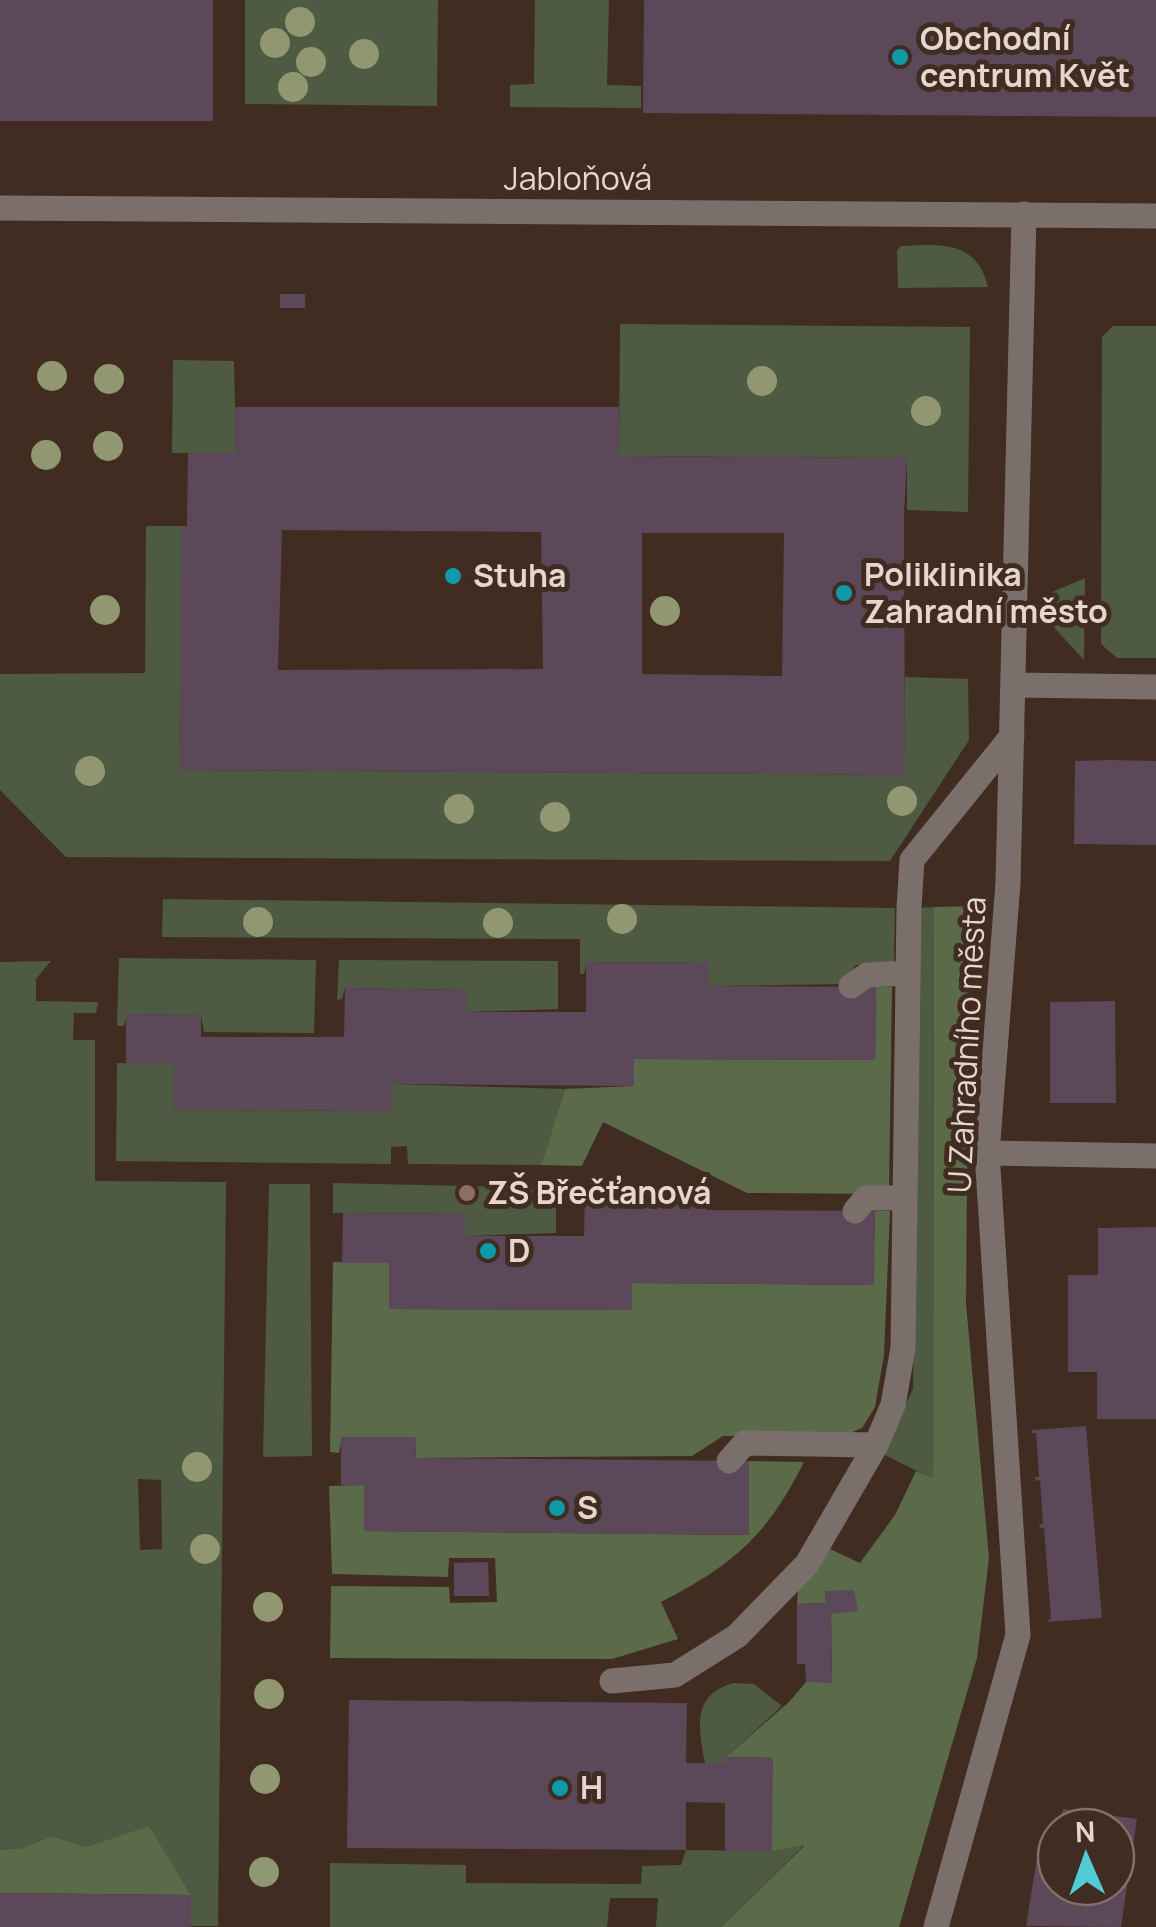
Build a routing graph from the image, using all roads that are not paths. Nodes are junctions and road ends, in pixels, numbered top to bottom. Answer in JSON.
{"nodes":[{"id":1,"x":0,"y":208,"type":"edge"},
{"id":2,"x":1024,"y":214,"type":"junction"},
{"id":3,"x":1156,"y":216,"type":"edge"},
{"id":4,"x":1014,"y":686,"type":"junction"},
{"id":5,"x":1156,"y":687,"type":"edge"},
{"id":6,"x":1012,"y":736,"type":"junction"},
{"id":7,"x":908,"y":973,"type":"junction"},
{"id":8,"x":851,"y":986,"type":"dead end"},
{"id":9,"x":987,"y":1153,"type":"junction"},
{"id":10,"x":1156,"y":1156,"type":"edge"},
{"id":11,"x":904,"y":1198,"type":"junction"},
{"id":12,"x":855,"y":1211,"type":"dead end"},
{"id":13,"x":876,"y":1445,"type":"junction"},
{"id":14,"x":729,"y":1461,"type":"dead end"},
{"id":15,"x":612,"y":1680,"type":"dead end"},
{"id":16,"x":936,"y":1927,"type":"edge"}],
"edges":[{"from":1,"to":2,"type":"street","name":"Jabloňová"},
{"from":2,"to":3,"type":"street","name":"Jabloňová"},
{"from":2,"to":4,"type":"street","name":"U Zahradního města"},
{"from":4,"to":5,"type":"street"},
{"from":4,"to":6,"type":"street","name":"U Zahradního města"},
{"from":6,"to":7,"type":"street"},
{"from":6,"to":9,"type":"street","name":"U Zahradního města"},
{"from":7,"to":8,"type":"street"},
{"from":7,"to":11,"type":"street"},
{"from":9,"to":10,"type":"street"},
{"from":9,"to":16,"type":"street","name":"U Zahradního města"},
{"from":11,"to":12,"type":"street"},
{"from":11,"to":13,"type":"street"},
{"from":13,"to":14,"type":"street"},
{"from":13,"to":15,"type":"street"}]}
